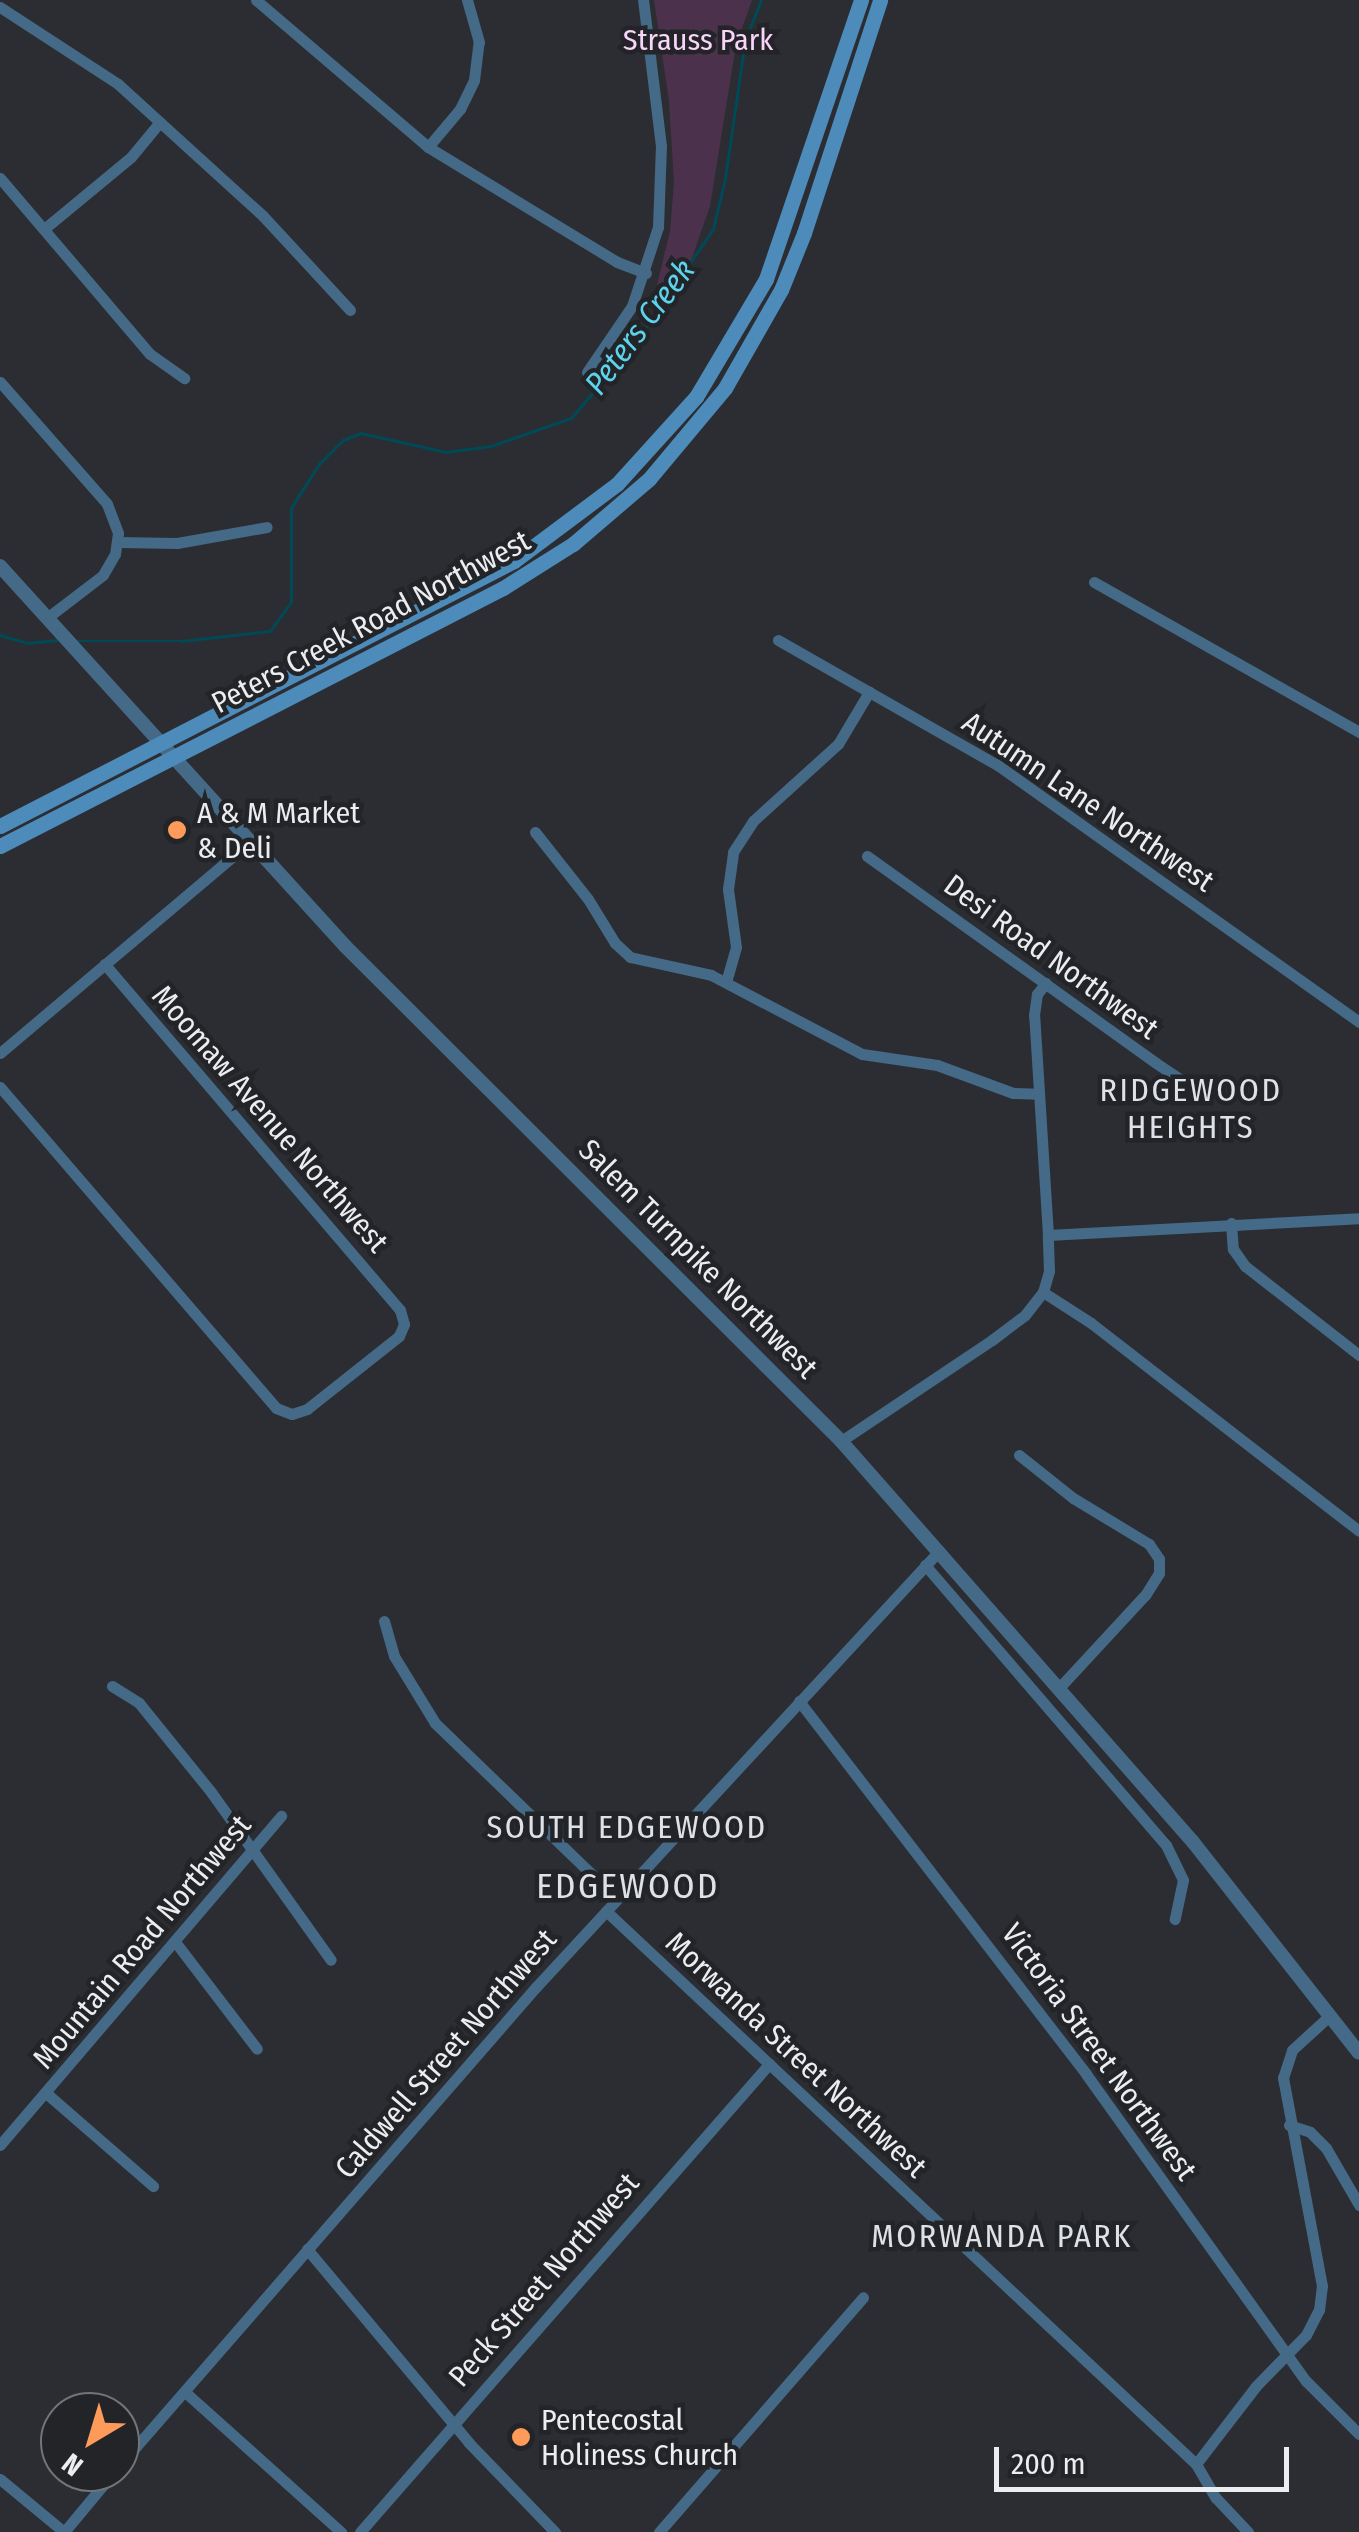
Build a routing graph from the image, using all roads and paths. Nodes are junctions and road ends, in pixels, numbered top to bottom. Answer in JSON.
{"nodes":[{"id":1,"x":256,"y":0,"type":"edge"},
{"id":2,"x":467,"y":0,"type":"edge"},
{"id":3,"x":643,"y":0,"type":"edge"},
{"id":4,"x":861,"y":0,"type":"edge"},
{"id":5,"x":880,"y":0,"type":"edge"},
{"id":6,"x":0,"y":7,"type":"edge"},
{"id":7,"x":160,"y":122,"type":"junction"},
{"id":8,"x":428,"y":147,"type":"junction"},
{"id":9,"x":0,"y":178,"type":"edge"},
{"id":10,"x":44,"y":229,"type":"junction"},
{"id":11,"x":646,"y":273,"type":"junction"},
{"id":12,"x":350,"y":310,"type":"dead end"},
{"id":13,"x":587,"y":372,"type":"dead end"},
{"id":14,"x":184,"y":378,"type":"dead end"},
{"id":15,"x":0,"y":382,"type":"edge"},
{"id":16,"x":267,"y":527,"type":"dead end"},
{"id":17,"x":118,"y":542,"type":"junction"},
{"id":18,"x":0,"y":566,"type":"edge"},
{"id":19,"x":1094,"y":582,"type":"dead end"},
{"id":20,"x":49,"y":621,"type":"junction"},
{"id":21,"x":778,"y":640,"type":"dead end"},
{"id":22,"x":869,"y":692,"type":"junction"},
{"id":23,"x":1359,"y":732,"type":"edge"},
{"id":24,"x":162,"y":743,"type":"junction"},
{"id":25,"x":175,"y":757,"type":"junction"},
{"id":26,"x":0,"y":826,"type":"edge"},
{"id":27,"x":535,"y":832,"type":"dead end"},
{"id":28,"x":250,"y":842,"type":"junction"},
{"id":29,"x":0,"y":846,"type":"edge"},
{"id":30,"x":867,"y":856,"type":"dead end"},
{"id":31,"x":104,"y":964,"type":"junction"},
{"id":32,"x":726,"y":982,"type":"junction"},
{"id":33,"x":1046,"y":983,"type":"junction"},
{"id":34,"x":1359,"y":1022,"type":"edge"},
{"id":35,"x":0,"y":1053,"type":"edge"},
{"id":36,"x":0,"y":1087,"type":"edge"},
{"id":37,"x":1210,"y":1090,"type":"dead end"},
{"id":38,"x":1037,"y":1094,"type":"junction"},
{"id":39,"x":1359,"y":1218,"type":"edge"},
{"id":40,"x":1232,"y":1223,"type":"junction"},
{"id":41,"x":1048,"y":1235,"type":"junction"},
{"id":42,"x":1043,"y":1292,"type":"junction"},
{"id":43,"x":1359,"y":1355,"type":"edge"},
{"id":44,"x":842,"y":1441,"type":"junction"},
{"id":45,"x":1019,"y":1455,"type":"dead end"},
{"id":46,"x":1359,"y":1531,"type":"edge"},
{"id":47,"x":939,"y":1550,"type":"junction"},
{"id":48,"x":925,"y":1565,"type":"junction"},
{"id":49,"x":384,"y":1621,"type":"dead end"},
{"id":50,"x":112,"y":1686,"type":"dead end"},
{"id":51,"x":1059,"y":1688,"type":"junction"},
{"id":52,"x":799,"y":1700,"type":"junction"},
{"id":53,"x":281,"y":1816,"type":"dead end"},
{"id":54,"x":252,"y":1851,"type":"junction"},
{"id":55,"x":618,"y":1899,"type":"junction"},
{"id":56,"x":606,"y":1911,"type":"junction"},
{"id":57,"x":1175,"y":1919,"type":"dead end"},
{"id":58,"x":176,"y":1943,"type":"junction"},
{"id":59,"x":331,"y":1960,"type":"dead end"},
{"id":60,"x":1328,"y":2018,"type":"junction"},
{"id":61,"x":256,"y":2049,"type":"dead end"},
{"id":62,"x":1359,"y":2053,"type":"edge"},
{"id":63,"x":769,"y":2064,"type":"junction"},
{"id":64,"x":46,"y":2093,"type":"junction"},
{"id":65,"x":1290,"y":2125,"type":"junction"},
{"id":66,"x":0,"y":2145,"type":"edge"},
{"id":67,"x":153,"y":2186,"type":"dead end"},
{"id":68,"x":1359,"y":2204,"type":"edge"},
{"id":69,"x":307,"y":2249,"type":"junction"},
{"id":70,"x":863,"y":2297,"type":"dead end"},
{"id":71,"x":1286,"y":2354,"type":"junction"},
{"id":72,"x":185,"y":2392,"type":"junction"},
{"id":73,"x":452,"y":2424,"type":"junction"},
{"id":74,"x":1359,"y":2434,"type":"edge"},
{"id":75,"x":140,"y":2443,"type":"edge"},
{"id":76,"x":1196,"y":2464,"type":"junction"},
{"id":77,"x":0,"y":2479,"type":"edge"},
{"id":78,"x":97,"y":2492,"type":"edge"},
{"id":79,"x":64,"y":2532,"type":"edge"},
{"id":80,"x":341,"y":2532,"type":"edge"},
{"id":81,"x":360,"y":2532,"type":"edge"},
{"id":82,"x":555,"y":2532,"type":"edge"},
{"id":83,"x":659,"y":2532,"type":"edge"},
{"id":84,"x":1248,"y":2532,"type":"edge"}],
"edges":[{"from":1,"to":8,"type":"street"},
{"from":2,"to":8,"type":"street"},
{"from":3,"to":11,"type":"street"},
{"from":4,"to":24,"type":"main road","name":"Peters Creek Road Northwest"},
{"from":5,"to":25,"type":"main road","name":"Peters Creek Road Northwest"},
{"from":6,"to":7,"type":"street"},
{"from":7,"to":10,"type":"street"},
{"from":7,"to":12,"type":"street"},
{"from":8,"to":11,"type":"street"},
{"from":9,"to":10,"type":"street"},
{"from":10,"to":14,"type":"street"},
{"from":11,"to":13,"type":"street"},
{"from":15,"to":17,"type":"street"},
{"from":16,"to":17,"type":"street"},
{"from":17,"to":20,"type":"street"},
{"from":18,"to":20,"type":"street","name":"Salem Turnpike Northwest"},
{"from":19,"to":23,"type":"street"},
{"from":20,"to":24,"type":"street","name":"Salem Turnpike Northwest"},
{"from":21,"to":22,"type":"street","name":"Autumn Lane Northwest"},
{"from":22,"to":32,"type":"street"},
{"from":22,"to":34,"type":"street","name":"Autumn Lane Northwest"},
{"from":24,"to":25,"type":"street","name":"Salem Turnpike Northwest"},
{"from":24,"to":26,"type":"main road","name":"Peters Creek Road Northwest"},
{"from":25,"to":28,"type":"street","name":"Salem Turnpike Northwest"},
{"from":25,"to":29,"type":"main road","name":"Peters Creek Road Northwest"},
{"from":27,"to":32,"type":"street"},
{"from":28,"to":31,"type":"street"},
{"from":28,"to":44,"type":"street","name":"Salem Turnpike Northwest"},
{"from":30,"to":33,"type":"street","name":"Desi Road Northwest"},
{"from":31,"to":35,"type":"street"},
{"from":31,"to":36,"type":"street","name":"Moomaw Avenue Northwest"},
{"from":32,"to":38,"type":"street"},
{"from":33,"to":37,"type":"street","name":"Desi Road Northwest"},
{"from":33,"to":38,"type":"street"},
{"from":38,"to":41,"type":"street"},
{"from":39,"to":40,"type":"street"},
{"from":40,"to":41,"type":"street"},
{"from":40,"to":43,"type":"street"},
{"from":41,"to":42,"type":"street"},
{"from":42,"to":44,"type":"street"},
{"from":42,"to":46,"type":"street"},
{"from":44,"to":47,"type":"street","name":"Salem Turnpike Northwest"},
{"from":45,"to":51,"type":"street"},
{"from":47,"to":48,"type":"street","name":"Caldwell Street Northwest"},
{"from":47,"to":51,"type":"street","name":"Salem Turnpike Northwest"},
{"from":48,"to":52,"type":"street","name":"Caldwell Street Northwest"},
{"from":48,"to":57,"type":"street"},
{"from":49,"to":55,"type":"street"},
{"from":50,"to":54,"type":"street"},
{"from":51,"to":60,"type":"street","name":"Salem Turnpike Northwest"},
{"from":52,"to":55,"type":"street","name":"Caldwell Street Northwest"},
{"from":52,"to":71,"type":"street","name":"Victoria Street Northwest"},
{"from":53,"to":54,"type":"street","name":"Mountain Road Northwest"},
{"from":54,"to":58,"type":"street","name":"Mountain Road Northwest"},
{"from":54,"to":59,"type":"street"},
{"from":55,"to":56,"type":"street","name":"Caldwell Street Northwest"},
{"from":56,"to":63,"type":"street","name":"Morwanda Street Northwest"},
{"from":56,"to":69,"type":"street","name":"Caldwell Street Northwest"},
{"from":58,"to":61,"type":"street"},
{"from":58,"to":64,"type":"street","name":"Mountain Road Northwest"},
{"from":60,"to":62,"type":"street","name":"Salem Turnpike Northwest"},
{"from":60,"to":65,"type":"street"},
{"from":63,"to":73,"type":"street","name":"Peck Street Northwest"},
{"from":63,"to":76,"type":"street","name":"Morwanda Street Northwest"},
{"from":64,"to":66,"type":"street","name":"Mountain Road Northwest"},
{"from":64,"to":67,"type":"street"},
{"from":65,"to":68,"type":"street"},
{"from":65,"to":71,"type":"street"},
{"from":69,"to":72,"type":"street","name":"Caldwell Street Northwest"},
{"from":69,"to":73,"type":"street"},
{"from":70,"to":83,"type":"street"},
{"from":71,"to":74,"type":"street","name":"Victoria Street Northwest"},
{"from":71,"to":76,"type":"street"},
{"from":72,"to":75,"type":"street","name":"Caldwell Street Northwest"},
{"from":72,"to":80,"type":"street"},
{"from":73,"to":81,"type":"street","name":"Peck Street Northwest"},
{"from":73,"to":82,"type":"street"},
{"from":76,"to":84,"type":"street","name":"Morwanda Street Northwest"},
{"from":77,"to":79,"type":"street"},
{"from":78,"to":79,"type":"street"}]}
